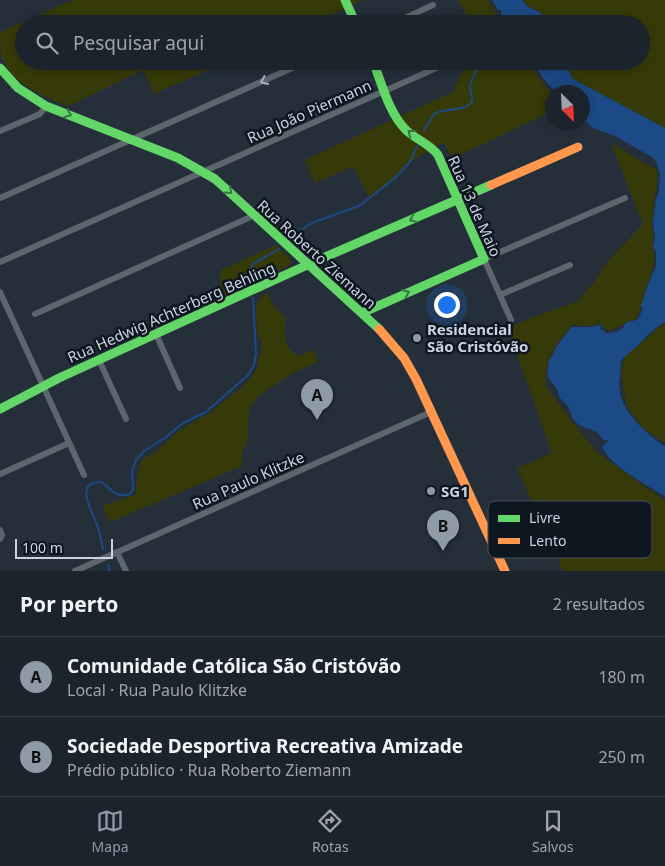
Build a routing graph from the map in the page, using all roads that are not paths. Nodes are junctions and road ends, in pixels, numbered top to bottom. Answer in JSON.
{"nodes":[{"id":1,"x":345,"y":0,"type":"edge"},
{"id":2,"x":433,"y":6,"type":"dead end"},
{"id":3,"x":352,"y":15,"type":"edge"},
{"id":4,"x":412,"y":15,"type":"edge"},
{"id":5,"x":0,"y":68,"type":"edge"},
{"id":6,"x":288,"y":70,"type":"edge"},
{"id":7,"x":377,"y":70,"type":"edge"},
{"id":8,"x":432,"y":70,"type":"edge"},
{"id":9,"x":386,"y":90,"type":"junction"},
{"id":10,"x":46,"y":106,"type":"junction"},
{"id":11,"x":0,"y":131,"type":"edge"},
{"id":12,"x":132,"y":140,"type":"junction"},
{"id":13,"x":578,"y":147,"type":"dead end"},
{"id":14,"x":203,"y":171,"type":"junction"},
{"id":15,"x":0,"y":198,"type":"edge"},
{"id":16,"x":625,"y":198,"type":"dead end"},
{"id":17,"x":458,"y":200,"type":"junction"},
{"id":18,"x":255,"y":215,"type":"junction"},
{"id":19,"x":484,"y":259,"type":"junction"},
{"id":20,"x":0,"y":262,"type":"edge"},
{"id":21,"x":569,"y":263,"type":"dead end"},
{"id":22,"x":310,"y":265,"type":"junction"},
{"id":23,"x":0,"y":292,"type":"edge"},
{"id":24,"x":499,"y":293,"type":"junction"},
{"id":25,"x":362,"y":313,"type":"junction"},
{"id":26,"x":36,"y":314,"type":"dead end"},
{"id":27,"x":511,"y":320,"type":"dead end"},
{"id":28,"x":156,"y":334,"type":"junction"},
{"id":29,"x":99,"y":360,"type":"junction"},
{"id":30,"x":44,"y":387,"type":"junction"},
{"id":31,"x":180,"y":388,"type":"dead end"},
{"id":32,"x":0,"y":409,"type":"edge"},
{"id":33,"x":431,"y":412,"type":"junction"},
{"id":34,"x":126,"y":419,"type":"dead end"},
{"id":35,"x":69,"y":443,"type":"junction"},
{"id":36,"x":0,"y":474,"type":"edge"},
{"id":37,"x":84,"y":475,"type":"dead end"},
{"id":38,"x":0,"y":530,"type":"edge"},
{"id":39,"x":488,"y":534,"type":"edge"},
{"id":40,"x":0,"y":539,"type":"edge"},
{"id":41,"x":117,"y":552,"type":"junction"},
{"id":42,"x":499,"y":558,"type":"edge"},
{"id":43,"x":75,"y":571,"type":"edge"},
{"id":44,"x":126,"y":571,"type":"edge"},
{"id":45,"x":505,"y":571,"type":"edge"}],
"edges":[{"from":1,"to":3,"type":"main road"},
{"from":2,"to":4,"type":"street"},
{"from":5,"to":10,"type":"main road","name":"Rua Roberto Ziemann"},
{"from":6,"to":12,"type":"street","one_way":true},
{"from":7,"to":9,"type":"main road","name":"Rua 13 de Maio"},
{"from":8,"to":9,"type":"street","name":"Rua João Piermann"},
{"from":9,"to":14,"type":"street","name":"Rua João Piermann"},
{"from":17,"to":9,"type":"main road","name":"Rua 13 de Maio","one_way":true},
{"from":10,"to":11,"type":"street"},
{"from":10,"to":12,"type":"main road","name":"Rua Roberto Ziemann","one_way":true},
{"from":12,"to":14,"type":"main road","name":"Rua Roberto Ziemann"},
{"from":12,"to":15,"type":"street"},
{"from":13,"to":17,"type":"main road","name":"Rua Hedwig Achterberg Behling"},
{"from":14,"to":18,"type":"main road","name":"Rua Roberto Ziemann","one_way":true},
{"from":14,"to":20,"type":"street","name":"Rua João Piermann"},
{"from":16,"to":19,"type":"street"},
{"from":17,"to":19,"type":"main road","name":"Rua 13 de Maio"},
{"from":17,"to":22,"type":"main road","name":"Rua Hedwig Achterberg Behling","one_way":true},
{"from":18,"to":22,"type":"main road","name":"Rua Roberto Ziemann"},
{"from":18,"to":26,"type":"street"},
{"from":19,"to":24,"type":"street","name":"Rua 13 de Maio"},
{"from":25,"to":19,"type":"main road","one_way":true},
{"from":21,"to":24,"type":"street"},
{"from":22,"to":25,"type":"main road","name":"Rua Roberto Ziemann"},
{"from":22,"to":28,"type":"main road","name":"Rua Hedwig Achterberg Behling"},
{"from":23,"to":30,"type":"street"},
{"from":24,"to":27,"type":"street","name":"Rua 13 de Maio"},
{"from":25,"to":33,"type":"main road","name":"Rua Roberto Ziemann"},
{"from":28,"to":29,"type":"main road","name":"Rua Hedwig Achterberg Behling"},
{"from":28,"to":31,"type":"street"},
{"from":29,"to":30,"type":"main road","name":"Rua Hedwig Achterberg Behling"},
{"from":29,"to":34,"type":"street"},
{"from":30,"to":32,"type":"main road","name":"Rua Hedwig Achterberg Behling"},
{"from":30,"to":35,"type":"street"},
{"from":33,"to":39,"type":"main road","name":"Rua Roberto Ziemann"},
{"from":33,"to":41,"type":"street","name":"Rua Paulo Klitzke"},
{"from":35,"to":36,"type":"street"},
{"from":35,"to":37,"type":"street"},
{"from":38,"to":40,"type":"street"},
{"from":41,"to":43,"type":"street","name":"Rua Paulo Klitzke"},
{"from":41,"to":44,"type":"street"},
{"from":42,"to":45,"type":"main road","name":"Rua Roberto Ziemann"}]}
